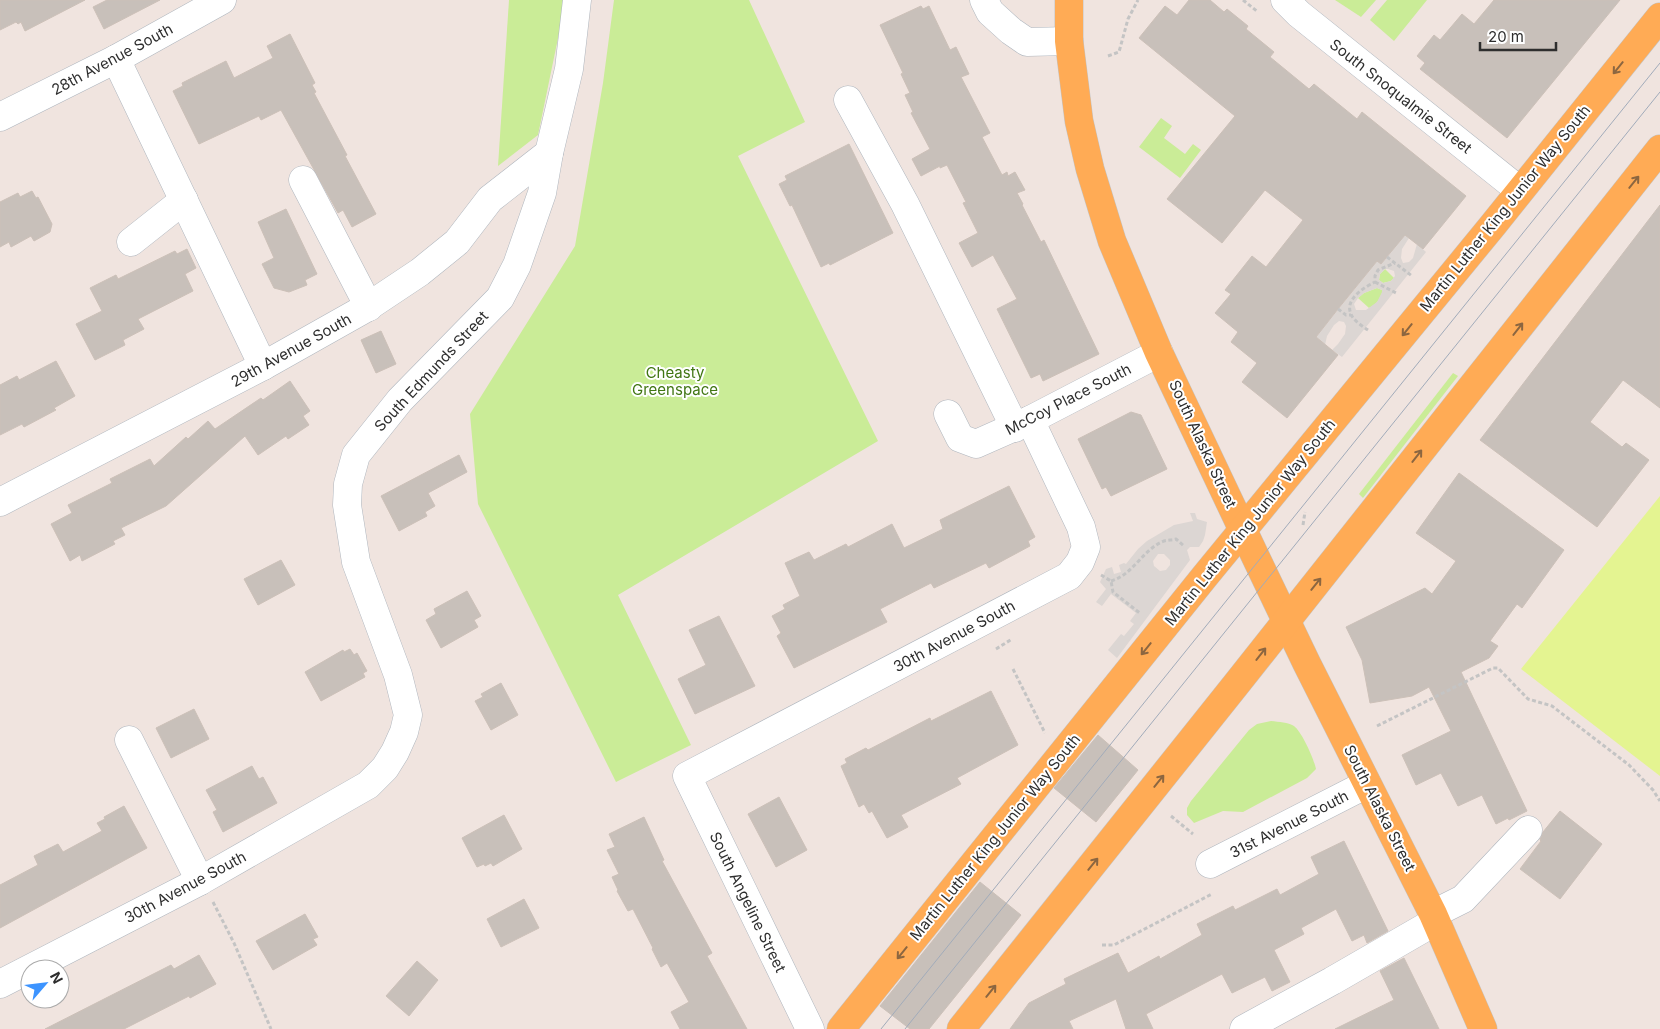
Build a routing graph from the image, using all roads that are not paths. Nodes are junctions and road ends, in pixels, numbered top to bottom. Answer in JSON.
{"nodes":[{"id":1,"x":222,"y":0,"type":"edge"},
{"id":2,"x":577,"y":0,"type":"edge"},
{"id":3,"x":984,"y":0,"type":"edge"},
{"id":4,"x":1069,"y":0,"type":"edge"},
{"id":5,"x":1285,"y":0,"type":"edge"},
{"id":6,"x":1660,"y":17,"type":"edge"},
{"id":7,"x":1069,"y":41,"type":"junction"},
{"id":8,"x":116,"y":58,"type":"junction"},
{"id":9,"x":848,"y":100,"type":"dead end"},
{"id":10,"x":0,"y":117,"type":"edge"},
{"id":11,"x":1660,"y":149,"type":"edge"},
{"id":12,"x":549,"y":153,"type":"junction"},
{"id":13,"x":303,"y":180,"type":"dead end"},
{"id":14,"x":1519,"y":190,"type":"junction"},
{"id":15,"x":184,"y":200,"type":"junction"},
{"id":16,"x":131,"y":242,"type":"dead end"},
{"id":17,"x":369,"y":307,"type":"junction"},
{"id":18,"x":1160,"y":353,"type":"junction"},
{"id":19,"x":263,"y":366,"type":"junction"},
{"id":20,"x":948,"y":414,"type":"dead end"},
{"id":21,"x":1023,"y":424,"type":"junction"},
{"id":22,"x":0,"y":502,"type":"edge"},
{"id":23,"x":1243,"y":529,"type":"junction"},
{"id":24,"x":1286,"y":622,"type":"junction"},
{"id":25,"x":129,"y":740,"type":"dead end"},
{"id":26,"x":687,"y":776,"type":"joint"},
{"id":27,"x":368,"y":784,"type":"joint"},
{"id":28,"x":1367,"y":784,"type":"junction"},
{"id":29,"x":1528,"y":830,"type":"dead end"},
{"id":30,"x":1210,"y":864,"type":"dead end"},
{"id":31,"x":205,"y":890,"type":"junction"},
{"id":32,"x":1435,"y":917,"type":"junction"},
{"id":33,"x":0,"y":984,"type":"edge"},
{"id":34,"x":810,"y":1029,"type":"edge"},
{"id":35,"x":841,"y":1029,"type":"edge"},
{"id":36,"x":961,"y":1029,"type":"edge"},
{"id":37,"x":1244,"y":1029,"type":"edge"},
{"id":38,"x":1483,"y":1029,"type":"edge"}],
"edges":[{"from":1,"to":8,"type":"street","name":"28th Avenue South"},
{"from":2,"to":12,"type":"street","name":"South Edmunds Street"},
{"from":3,"to":7,"type":"street"},
{"from":4,"to":7,"type":"main road","name":"South Alaska Street"},
{"from":5,"to":14,"type":"street","name":"South Snoqualmie Street"},
{"from":6,"to":14,"type":"main road","name":"Martin Luther King Junior Way South","one_way":true},
{"from":7,"to":18,"type":"main road","name":"South Alaska Street"},
{"from":8,"to":10,"type":"street","name":"28th Avenue South"},
{"from":8,"to":15,"type":"street"},
{"from":9,"to":21,"type":"street","name":"30th Avenue South"},
{"from":24,"to":11,"type":"main road","one_way":true},
{"from":12,"to":17,"type":"street","name":"29th Avenue South"},
{"from":12,"to":27,"type":"street","name":"South Edmunds Street"},
{"from":13,"to":17,"type":"street"},
{"from":14,"to":23,"type":"main road","name":"Martin Luther King Junior Way South","one_way":true},
{"from":15,"to":16,"type":"street"},
{"from":15,"to":19,"type":"street"},
{"from":17,"to":19,"type":"street","name":"29th Avenue South"},
{"from":18,"to":21,"type":"street","name":"McCoy Place South"},
{"from":18,"to":23,"type":"main road","name":"South Alaska Street"},
{"from":19,"to":22,"type":"street","name":"29th Avenue South"},
{"from":20,"to":21,"type":"street","name":"McCoy Place South"},
{"from":21,"to":26,"type":"street","name":"30th Avenue South"},
{"from":23,"to":24,"type":"main road","name":"South Alaska Street"},
{"from":23,"to":35,"type":"main road","name":"Martin Luther King Junior Way South","one_way":true},
{"from":24,"to":28,"type":"main road","name":"South Alaska Street"},
{"from":36,"to":24,"type":"main road","one_way":true},
{"from":25,"to":31,"type":"street"},
{"from":26,"to":34,"type":"street","name":"South Angeline Street"},
{"from":27,"to":31,"type":"street","name":"30th Avenue South"},
{"from":28,"to":30,"type":"street","name":"31st Avenue South"},
{"from":28,"to":32,"type":"main road","name":"South Alaska Street"},
{"from":29,"to":32,"type":"street"},
{"from":31,"to":33,"type":"street","name":"30th Avenue South"},
{"from":32,"to":37,"type":"street"},
{"from":32,"to":38,"type":"main road","name":"South Alaska Street"}]}
